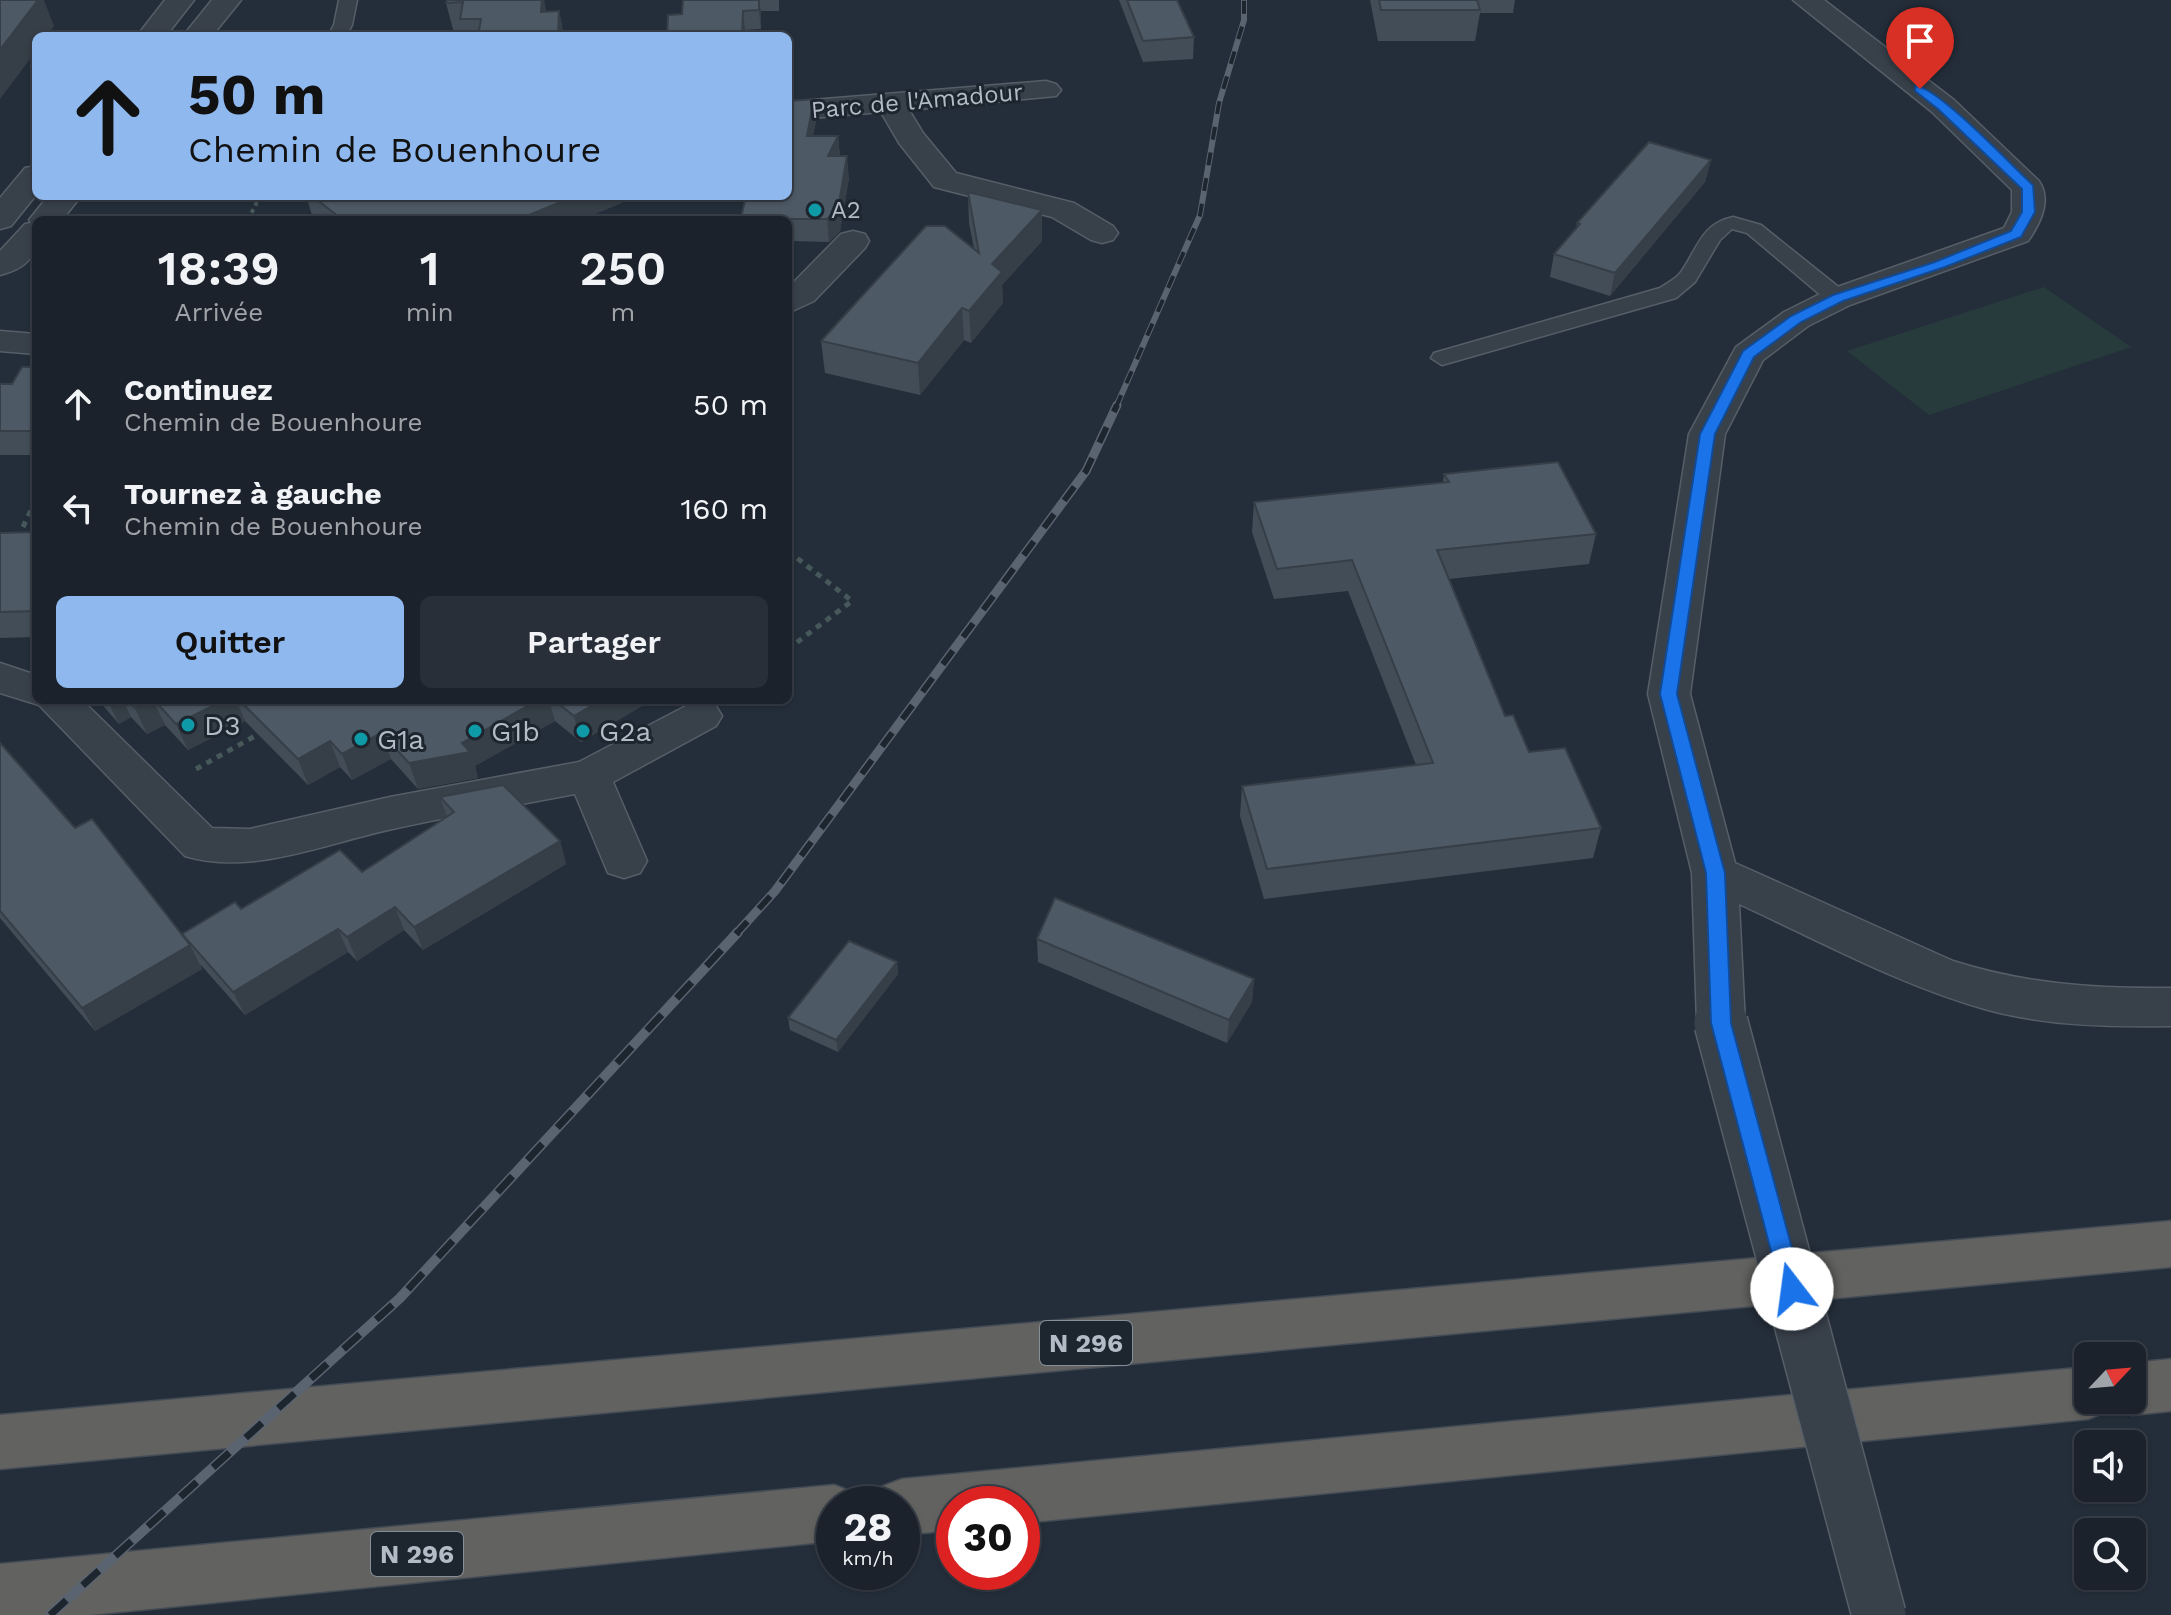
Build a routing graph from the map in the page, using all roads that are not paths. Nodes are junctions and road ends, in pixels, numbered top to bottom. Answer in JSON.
{"nodes":[{"id":1,"x":180,"y":0,"type":"edge"},
{"id":2,"x":227,"y":0,"type":"edge"},
{"id":3,"x":348,"y":0,"type":"edge"},
{"id":4,"x":1807,"y":0,"type":"edge"},
{"id":5,"x":154,"y":32,"type":"edge"},
{"id":6,"x":200,"y":32,"type":"edge"},
{"id":7,"x":339,"y":32,"type":"edge"},
{"id":8,"x":1046,"y":90,"type":"dead end"},
{"id":9,"x":890,"y":103,"type":"junction"},
{"id":10,"x":792,"y":111,"type":"edge"},
{"id":11,"x":32,"y":180,"type":"edge"},
{"id":12,"x":62,"y":200,"type":"edge"},
{"id":13,"x":48,"y":216,"type":"edge"},
{"id":14,"x":0,"y":219,"type":"edge"},
{"id":15,"x":1102,"y":233,"type":"dead end"},
{"id":16,"x":32,"y":236,"type":"edge"},
{"id":17,"x":853,"y":241,"type":"dead end"},
{"id":18,"x":0,"y":265,"type":"edge"},
{"id":19,"x":1838,"y":298,"type":"junction"},
{"id":20,"x":792,"y":300,"type":"edge"},
{"id":21,"x":1442,"y":358,"type":"dead end"},
{"id":22,"x":0,"y":677,"type":"edge"},
{"id":23,"x":32,"y":689,"type":"edge"},
{"id":24,"x":61,"y":704,"type":"edge"},
{"id":25,"x":701,"y":716,"type":"dead end"},
{"id":26,"x":589,"y":776,"type":"junction"},
{"id":27,"x":624,"y":861,"type":"dead end"},
{"id":28,"x":1715,"y":873,"type":"junction"},
{"id":29,"x":2171,"y":1007,"type":"edge"},
{"id":30,"x":2171,"y":1244,"type":"edge"},
{"id":31,"x":2171,"y":1385,"type":"edge"},
{"id":32,"x":2146,"y":1388,"type":"edge"},
{"id":33,"x":2074,"y":1394,"type":"edge"},
{"id":34,"x":0,"y":1442,"type":"edge"},
{"id":35,"x":920,"y":1505,"type":"edge"},
{"id":36,"x":816,"y":1515,"type":"edge"},
{"id":37,"x":0,"y":1594,"type":"edge"},
{"id":38,"x":1879,"y":1615,"type":"edge"}],
"edges":[{"from":1,"to":5,"type":"street"},
{"from":2,"to":6,"type":"street"},
{"from":3,"to":7,"type":"lane"},
{"from":4,"to":19,"type":"street"},
{"from":8,"to":9,"type":"street","name":"Parc de l'Amadour"},
{"from":9,"to":10,"type":"street","name":"Parc de l'Amadour"},
{"from":9,"to":15,"type":"street"},
{"from":11,"to":14,"type":"street"},
{"from":12,"to":13,"type":"street"},
{"from":16,"to":18,"type":"street"},
{"from":17,"to":20,"type":"street"},
{"from":19,"to":21,"type":"lane"},
{"from":19,"to":28,"type":"street"},
{"from":22,"to":23,"type":"street"},
{"from":24,"to":26,"type":"street"},
{"from":25,"to":26,"type":"street"},
{"from":26,"to":27,"type":"street"},
{"from":28,"to":29,"type":"street"},
{"from":28,"to":38,"type":"street","bridge":true},
{"from":30,"to":34,"type":"highway","number":"N 296"},
{"from":31,"to":32,"type":"highway"},
{"from":33,"to":35,"type":"highway"},
{"from":36,"to":37,"type":"highway","number":"N 296"}]}
